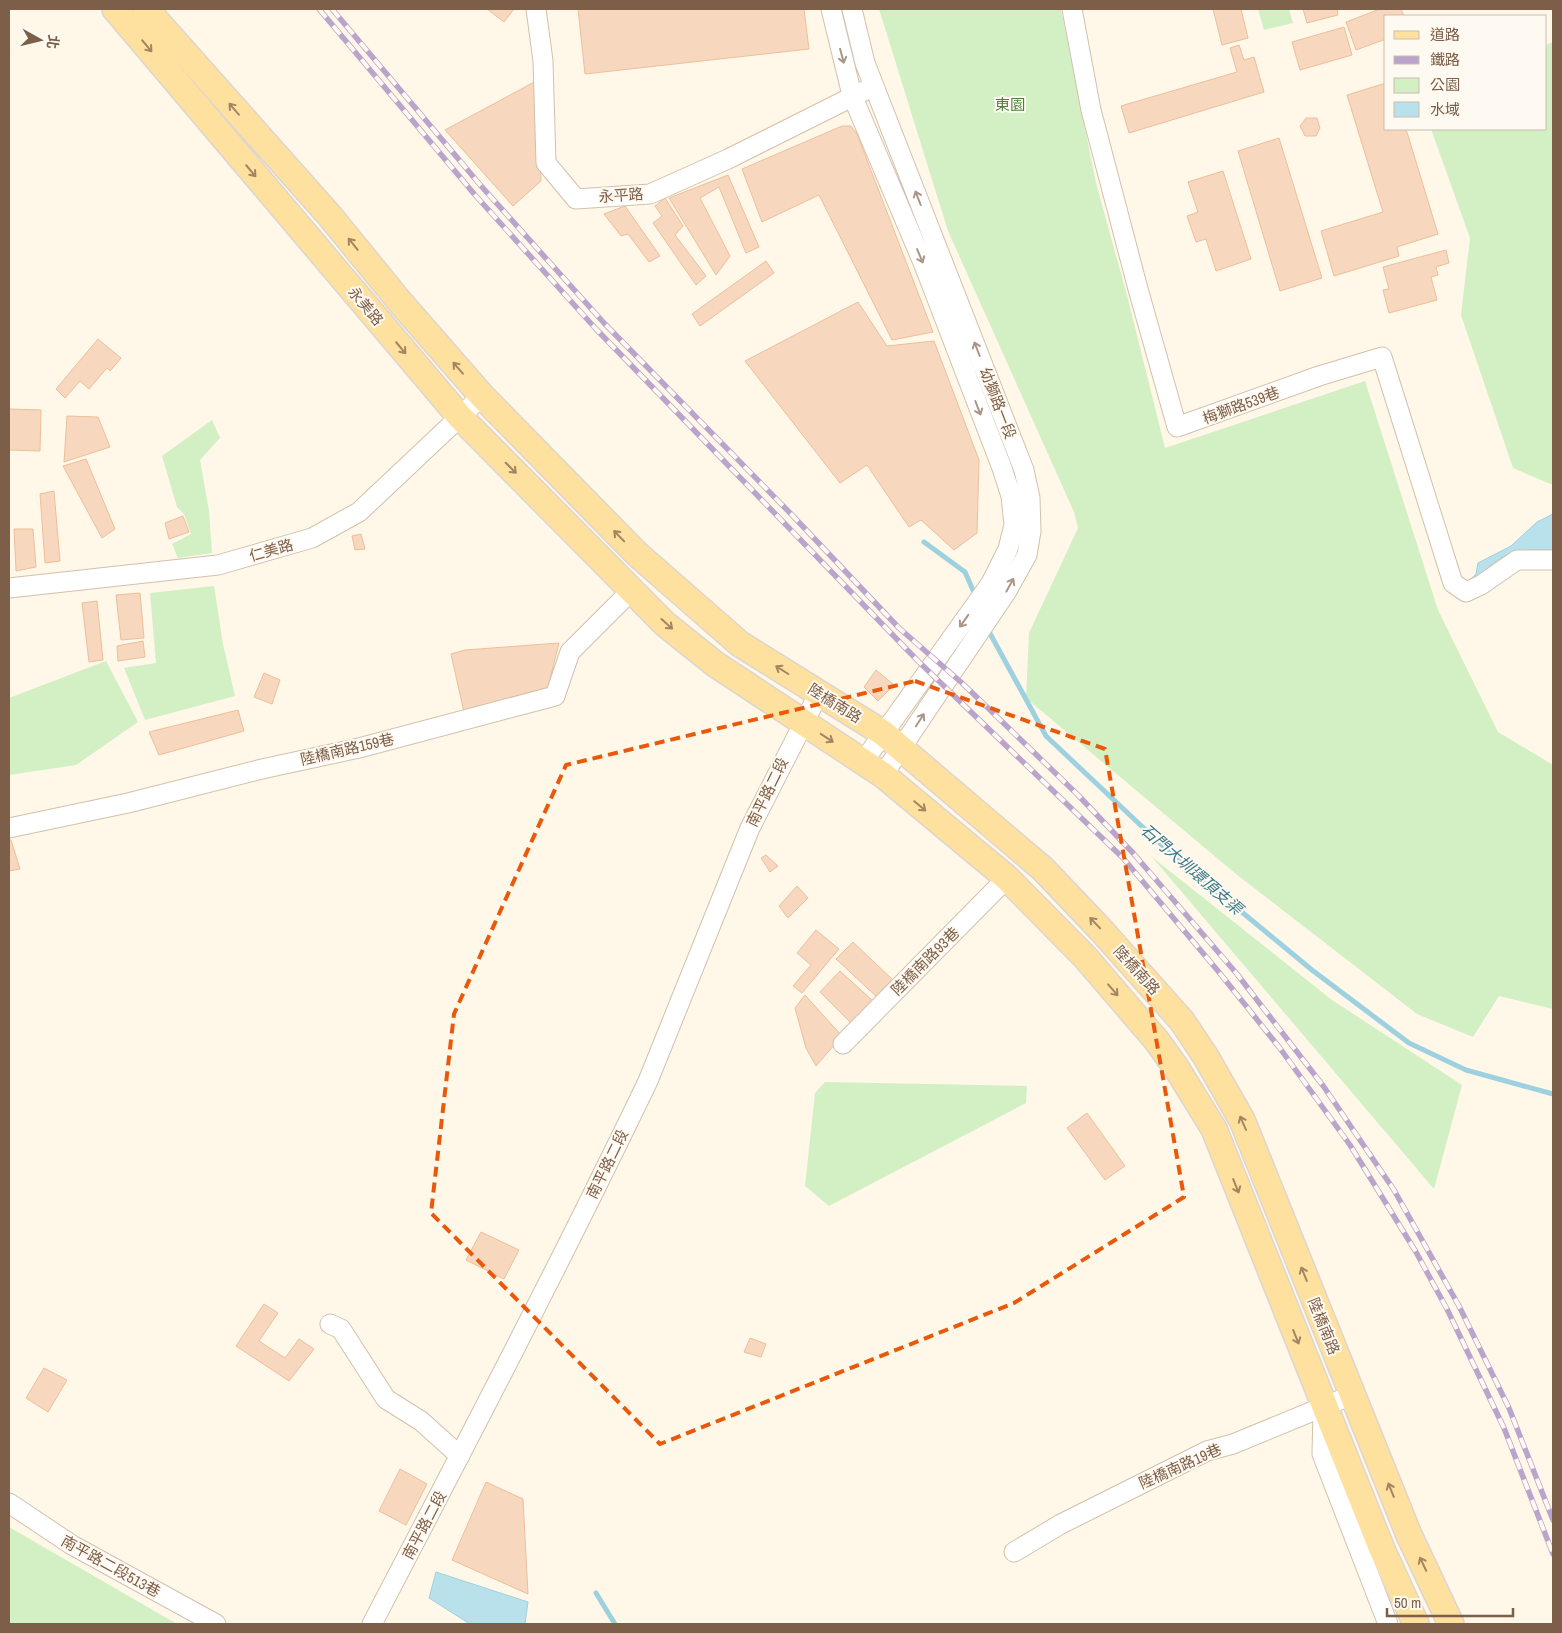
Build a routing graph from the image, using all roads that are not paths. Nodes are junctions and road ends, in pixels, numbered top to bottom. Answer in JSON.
{"nodes":[{"id":1,"x":115,"y":9,"type":"edge"},
{"id":2,"x":146,"y":9,"type":"edge"},
{"id":3,"x":536,"y":9,"type":"edge"},
{"id":4,"x":831,"y":9,"type":"edge"},
{"id":5,"x":852,"y":9,"type":"edge"},
{"id":6,"x":1072,"y":9,"type":"edge"},
{"id":7,"x":875,"y":87,"type":"junction"},
{"id":8,"x":852,"y":95,"type":"junction"},
{"id":9,"x":482,"y":396,"type":"junction"},
{"id":10,"x":460,"y":417,"type":"junction"},
{"id":11,"x":1553,"y":560,"type":"edge"},
{"id":12,"x":654,"y":570,"type":"joint"},
{"id":13,"x":9,"y":588,"type":"edge"},
{"id":14,"x":632,"y":590,"type":"junction"},
{"id":15,"x":819,"y":693,"type":"junction"},
{"id":16,"x":803,"y":722,"type":"junction"},
{"id":17,"x":892,"y":741,"type":"junction"},
{"id":18,"x":873,"y":768,"type":"junction"},
{"id":19,"x":9,"y":828,"type":"edge"},
{"id":20,"x":1007,"y":878,"type":"junction"},
{"id":21,"x":843,"y":1044,"type":"dead end"},
{"id":22,"x":330,"y":1324,"type":"dead end"},
{"id":23,"x":1352,"y":1395,"type":"junction"},
{"id":24,"x":1323,"y":1406,"type":"junction"},
{"id":25,"x":460,"y":1456,"type":"junction"},
{"id":26,"x":9,"y":1503,"type":"edge"},
{"id":27,"x":1014,"y":1552,"type":"dead end"},
{"id":28,"x":216,"y":1624,"type":"edge"},
{"id":29,"x":372,"y":1624,"type":"edge"},
{"id":30,"x":1388,"y":1624,"type":"edge"},
{"id":31,"x":1416,"y":1624,"type":"edge"},
{"id":32,"x":1451,"y":1624,"type":"edge"}],
"edges":[{"from":1,"to":10,"type":"main road","name":"永美路","one_way":true},
{"from":9,"to":2,"type":"main road","name":"永美路","one_way":true},
{"from":3,"to":8,"type":"street","name":"永平路"},
{"from":4,"to":8,"type":"street","name":"幼獅路一段","one_way":true},
{"from":5,"to":7,"type":"street","name":"幼獅路一段"},
{"from":6,"to":11,"type":"street","name":"梅獅路539巷"},
{"from":7,"to":8,"type":"street","name":"永平路"},
{"from":17,"to":7,"type":"street","name":"幼獅路一段","one_way":true},
{"from":8,"to":17,"type":"street","name":"幼獅路一段","one_way":true},
{"from":9,"to":10,"type":"street","name":"仁美路"},
{"from":12,"to":9,"type":"main road","name":"永美路","one_way":true},
{"from":10,"to":13,"type":"street","name":"仁美路"},
{"from":10,"to":14,"type":"main road","name":"永美路","one_way":true},
{"from":15,"to":12,"type":"main road","name":"陸橋南路","one_way":true},
{"from":14,"to":16,"type":"main road","name":"陸橋南路","one_way":true},
{"from":14,"to":19,"type":"street","name":"陸橋南路159巷"},
{"from":15,"to":16,"type":"street","name":"南平路二段"},
{"from":15,"to":17,"type":"main road","name":"陸橋南路"},
{"from":16,"to":18,"type":"main road","name":"陸橋南路","one_way":true},
{"from":16,"to":25,"type":"street","name":"南平路二段"},
{"from":17,"to":18,"type":"street","name":"幼獅路一段"},
{"from":23,"to":17,"type":"main road","name":"陸橋南路","one_way":true},
{"from":18,"to":20,"type":"main road","name":"陸橋南路","one_way":true},
{"from":20,"to":21,"type":"street","name":"陸橋南路93巷"},
{"from":20,"to":24,"type":"main road","name":"陸橋南路","one_way":true},
{"from":22,"to":25,"type":"street"},
{"from":23,"to":24,"type":"street","name":"陸橋南路19巷"},
{"from":32,"to":23,"type":"main road","name":"陸橋南路","one_way":true},
{"from":24,"to":27,"type":"street","name":"陸橋南路19巷"},
{"from":24,"to":30,"type":"street","name":"陸橋南路"},
{"from":24,"to":31,"type":"main road","name":"陸橋南路"},
{"from":25,"to":29,"type":"street","name":"南平路二段"},
{"from":26,"to":28,"type":"street","name":"南平路二段513巷"}]}
